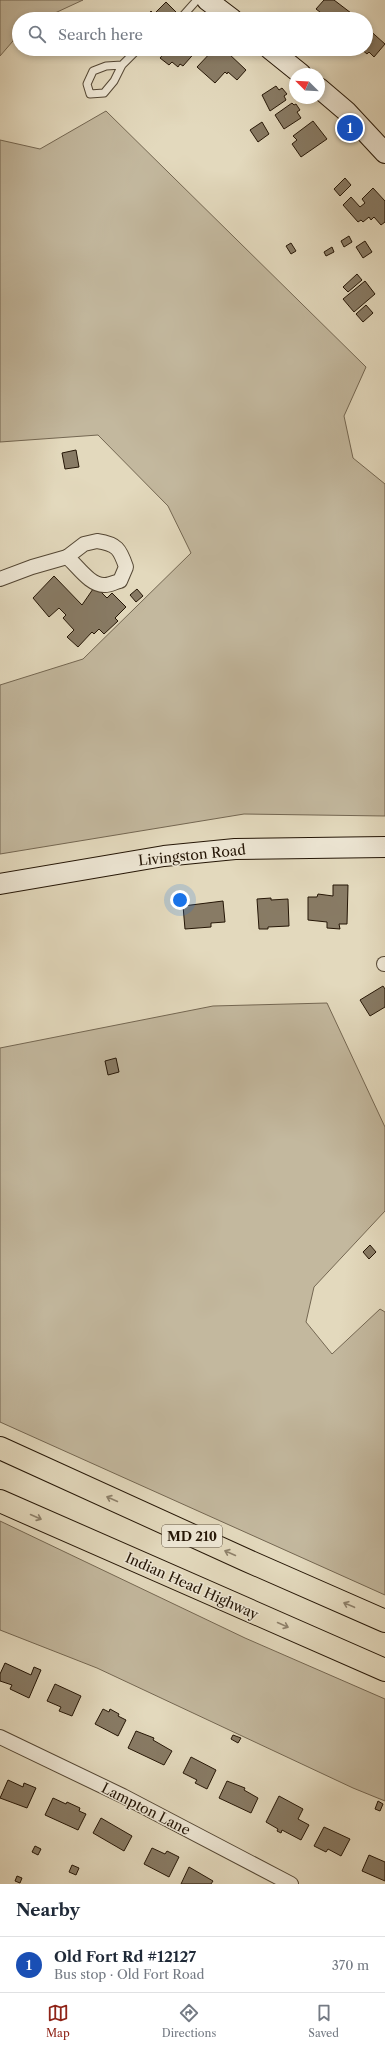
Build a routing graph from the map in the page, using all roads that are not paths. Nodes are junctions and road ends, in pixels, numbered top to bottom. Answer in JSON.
{"nodes":[{"id":1,"x":197,"y":0,"type":"edge"},
{"id":2,"x":207,"y":0,"type":"edge"},
{"id":3,"x":186,"y":12,"type":"edge"},
{"id":4,"x":223,"y":12,"type":"edge"},
{"id":5,"x":131,"y":56,"type":"edge"},
{"id":6,"x":279,"y":56,"type":"edge"},
{"id":7,"x":122,"y":65,"type":"junction"},
{"id":8,"x":294,"y":68,"type":"edge"},
{"id":9,"x":325,"y":93,"type":"edge"},
{"id":10,"x":385,"y":153,"type":"edge"},
{"id":11,"x":67,"y":557,"type":"dead end"},
{"id":12,"x":0,"y":579,"type":"edge"},
{"id":13,"x":385,"y":847,"type":"edge"},
{"id":14,"x":0,"y":884,"type":"edge"},
{"id":15,"x":0,"y":1448,"type":"edge"},
{"id":16,"x":0,"y":1501,"type":"edge"},
{"id":17,"x":385,"y":1621,"type":"edge"},
{"id":18,"x":385,"y":1670,"type":"edge"},
{"id":19,"x":0,"y":1737,"type":"edge"},
{"id":20,"x":291,"y":1884,"type":"edge"}],
"edges":[{"from":1,"to":3,"type":"lane"},
{"from":2,"to":4,"type":"main road"},
{"from":5,"to":7,"type":"lane"},
{"from":6,"to":8,"type":"main road"},
{"from":7,"to":7,"type":"lane"},
{"from":9,"to":10,"type":"main road"},
{"from":11,"to":12,"type":"street"},
{"from":13,"to":14,"type":"main road","name":"Livingston Road"},
{"from":17,"to":15,"type":"highway","number":"MD 210","one_way":true},
{"from":16,"to":18,"type":"highway","name":"Indian Head Highway","one_way":true},
{"from":19,"to":20,"type":"street","name":"Lampton Lane"}]}
